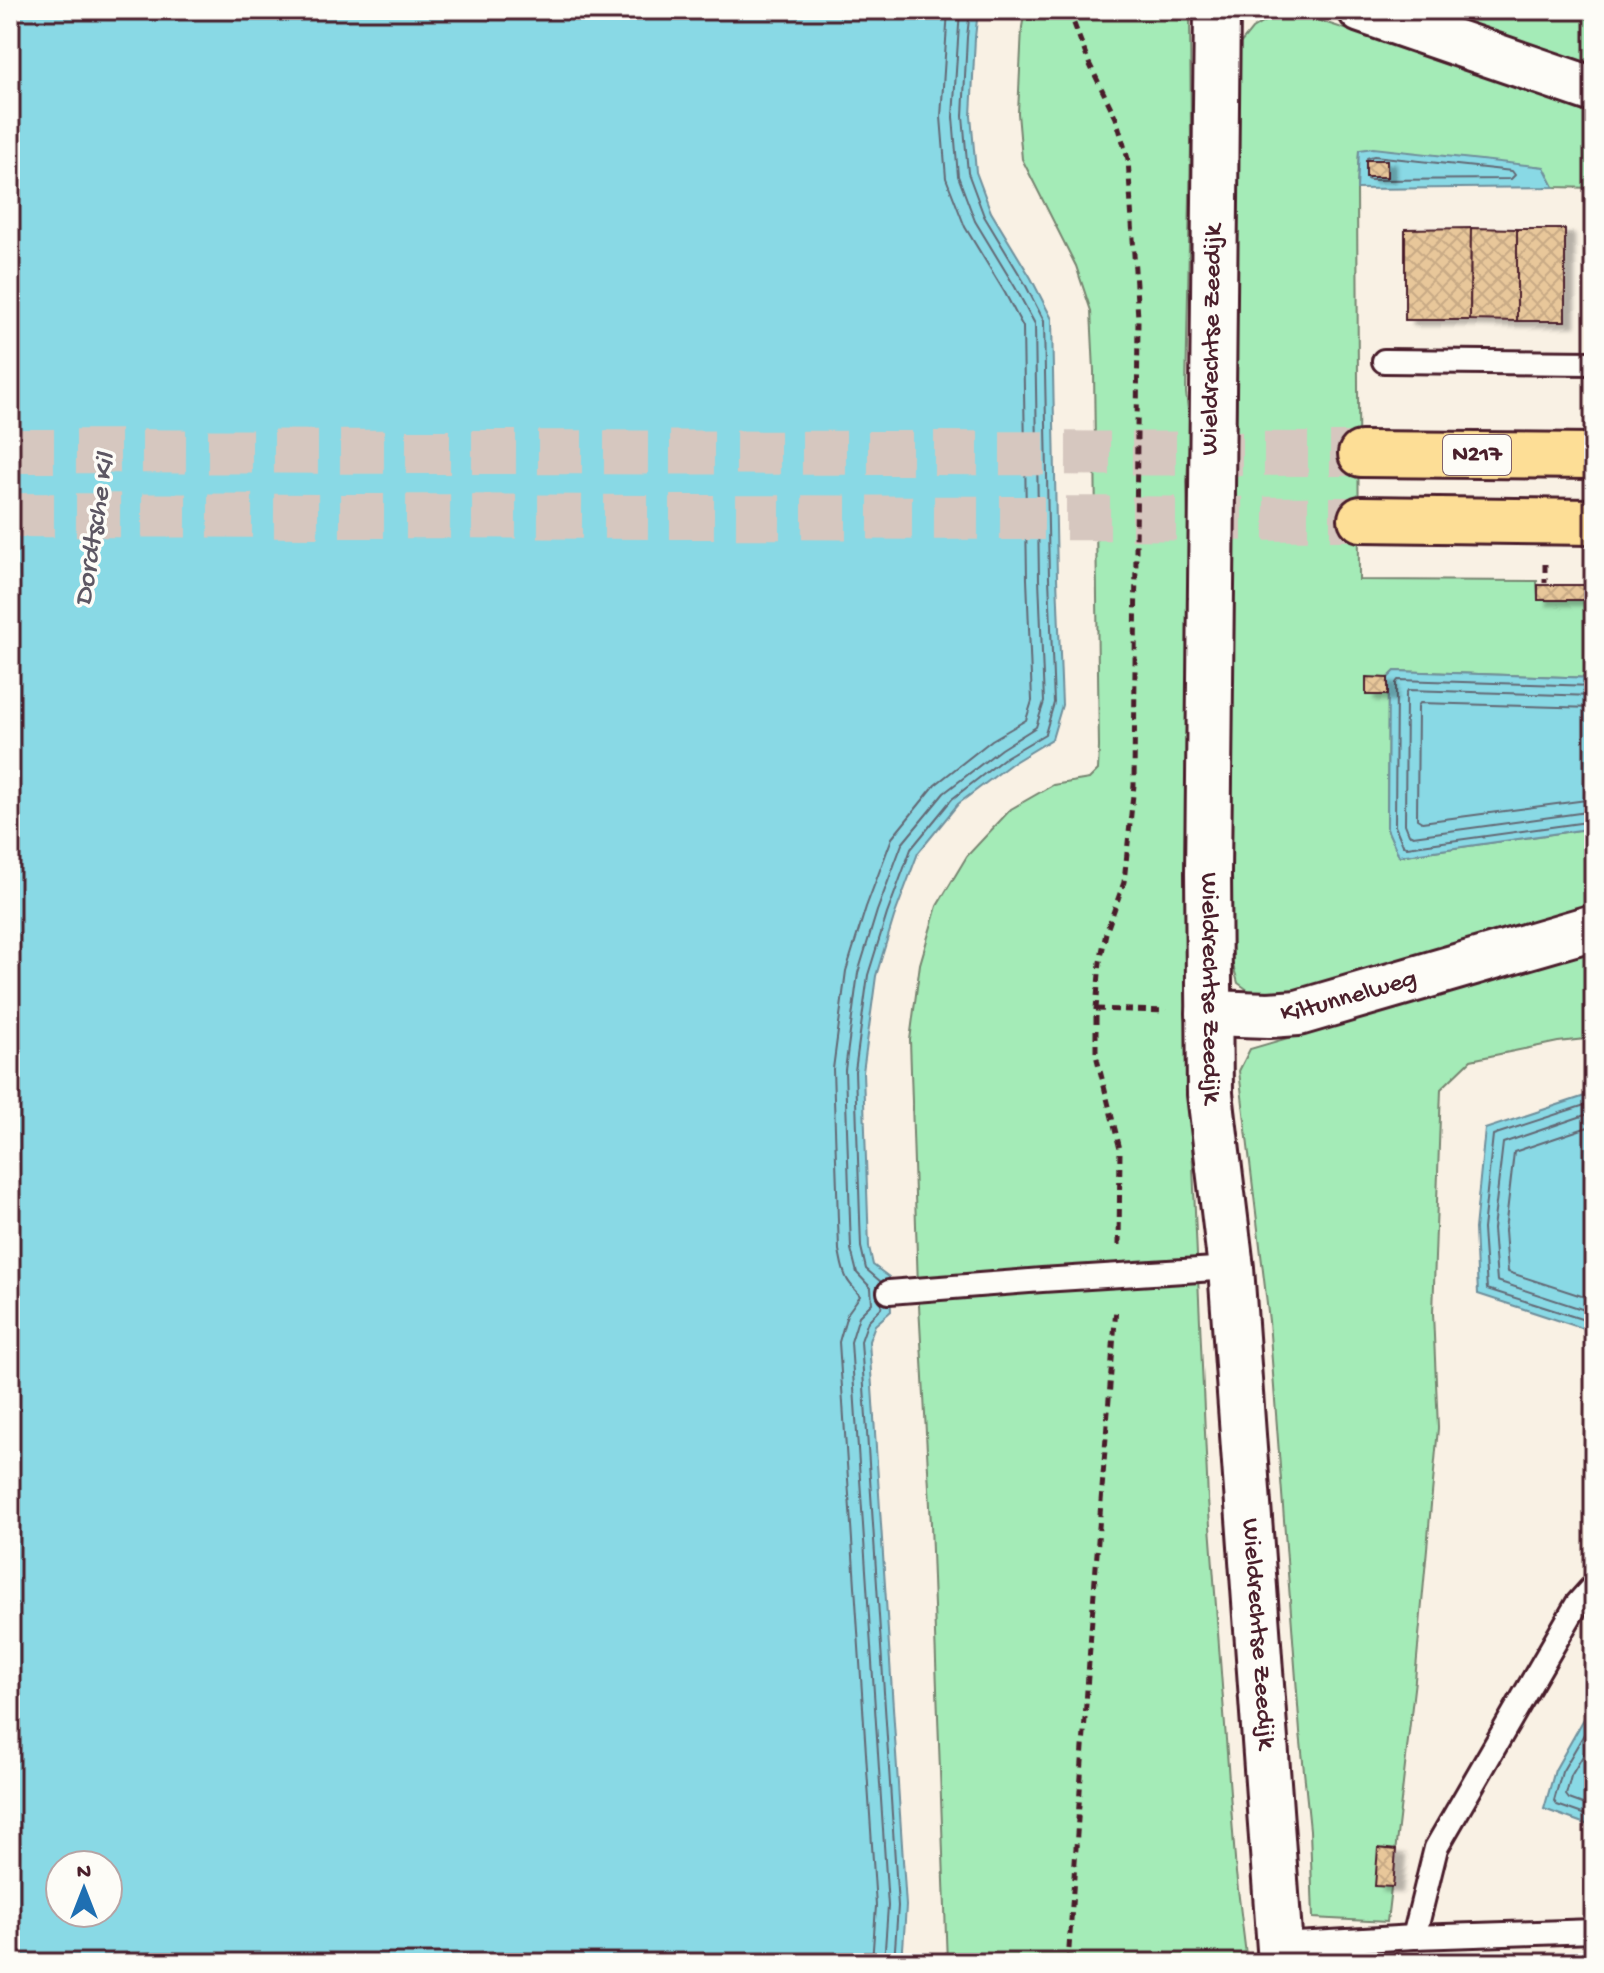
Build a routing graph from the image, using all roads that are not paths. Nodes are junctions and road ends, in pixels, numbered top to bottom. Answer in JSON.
{"nodes":[{"id":1,"x":1217,"y":10,"type":"edge"},
{"id":2,"x":1361,"y":10,"type":"edge"},
{"id":3,"x":1594,"y":90,"type":"edge"},
{"id":4,"x":1384,"y":361,"type":"dead end"},
{"id":5,"x":1594,"y":363,"type":"edge"},
{"id":6,"x":1361,"y":454,"type":"tunnel mouth"},
{"id":7,"x":1594,"y":456,"type":"edge"},
{"id":8,"x":1361,"y":519,"type":"tunnel mouth"},
{"id":9,"x":1594,"y":522,"type":"edge"},
{"id":10,"x":1594,"y":927,"type":"edge"},
{"id":11,"x":1209,"y":1013,"type":"junction"},
{"id":12,"x":1231,"y":1268,"type":"junction"},
{"id":13,"x":889,"y":1292,"type":"dead end"},
{"id":14,"x":1594,"y":1585,"type":"edge"},
{"id":15,"x":1594,"y":1931,"type":"edge"},
{"id":16,"x":1414,"y":1937,"type":"junction"},
{"id":17,"x":1280,"y":1954,"type":"edge"}],
"edges":[{"from":1,"to":11,"type":"street","name":"Wieldrechtse Zeedijk"},
{"from":2,"to":3,"type":"street"},
{"from":4,"to":5,"type":"lane"},
{"from":6,"to":7,"type":"main road","number":"N217"},
{"from":8,"to":9,"type":"main road"},
{"from":10,"to":11,"type":"street","name":"Kiltunnelweg"},
{"from":11,"to":12,"type":"street","name":"Wieldrechtse Zeedijk"},
{"from":12,"to":13,"type":"lane"},
{"from":12,"to":17,"type":"street","name":"Wieldrechtse Zeedijk"},
{"from":14,"to":16,"type":"lane"},
{"from":15,"to":16,"type":"lane"},
{"from":16,"to":17,"type":"lane"}]}
